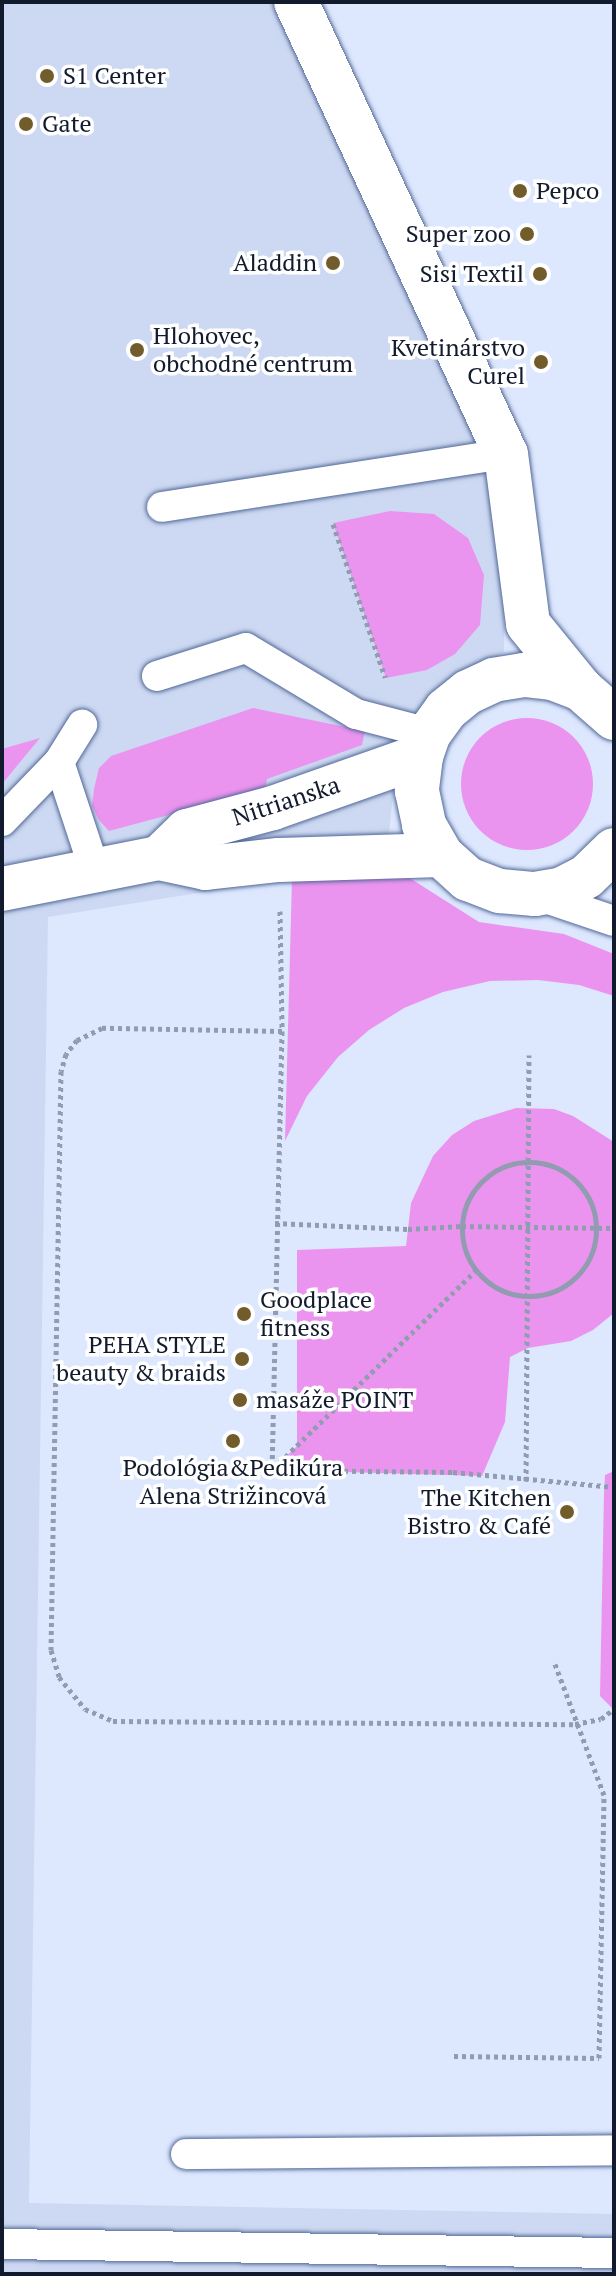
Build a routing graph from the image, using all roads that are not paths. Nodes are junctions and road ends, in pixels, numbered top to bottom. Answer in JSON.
{"nodes":[{"id":1,"x":296,"y":2,"type":"edge"},
{"id":2,"x":506,"y":454,"type":"junction"},
{"id":3,"x":162,"y":507,"type":"dead end"},
{"id":4,"x":528,"y":624,"type":"junction"},
{"id":5,"x":157,"y":676,"type":"dead end"},
{"id":6,"x":494,"y":680,"type":"junction"},
{"id":7,"x":581,"y":689,"type":"junction"},
{"id":8,"x":614,"y":718,"type":"edge"},
{"id":9,"x":82,"y":725,"type":"dead end"},
{"id":10,"x":425,"y":745,"type":"junction"},
{"id":11,"x":59,"y":762,"type":"junction"},
{"id":12,"x":2,"y":821,"type":"edge"},
{"id":13,"x":441,"y":855,"type":"junction"},
{"id":14,"x":159,"y":858,"type":"junction"},
{"id":15,"x":611,"y":862,"type":"edge"},
{"id":16,"x":95,"y":871,"type":"junction"},
{"id":17,"x":2,"y":889,"type":"edge"},
{"id":18,"x":535,"y":894,"type":"junction"},
{"id":19,"x":614,"y":921,"type":"edge"},
{"id":20,"x":614,"y":2150,"type":"edge"},
{"id":21,"x":186,"y":2154,"type":"dead end"},
{"id":22,"x":2,"y":2244,"type":"edge"},
{"id":23,"x":614,"y":2253,"type":"edge"}],
"edges":[{"from":1,"to":2,"type":"main road"},
{"from":2,"to":3,"type":"lane"},
{"from":2,"to":4,"type":"main road"},
{"from":4,"to":6,"type":"main road"},
{"from":4,"to":7,"type":"main road"},
{"from":5,"to":10,"type":"lane"},
{"from":6,"to":7,"type":"main road"},
{"from":6,"to":10,"type":"main road"},
{"from":7,"to":8,"type":"main road"},
{"from":9,"to":11,"type":"lane"},
{"from":10,"to":13,"type":"main road"},
{"from":10,"to":14,"type":"main road","name":"Nitrianska"},
{"from":11,"to":12,"type":"lane"},
{"from":11,"to":16,"type":"lane"},
{"from":13,"to":14,"type":"main road","name":"Nitrianska"},
{"from":13,"to":18,"type":"main road"},
{"from":14,"to":16,"type":"main road","name":"Nitrianska"},
{"from":15,"to":18,"type":"main road"},
{"from":16,"to":17,"type":"main road","name":"Nitrianska"},
{"from":18,"to":19,"type":"lane"},
{"from":20,"to":21,"type":"lane"},
{"from":22,"to":23,"type":"lane"}]}
